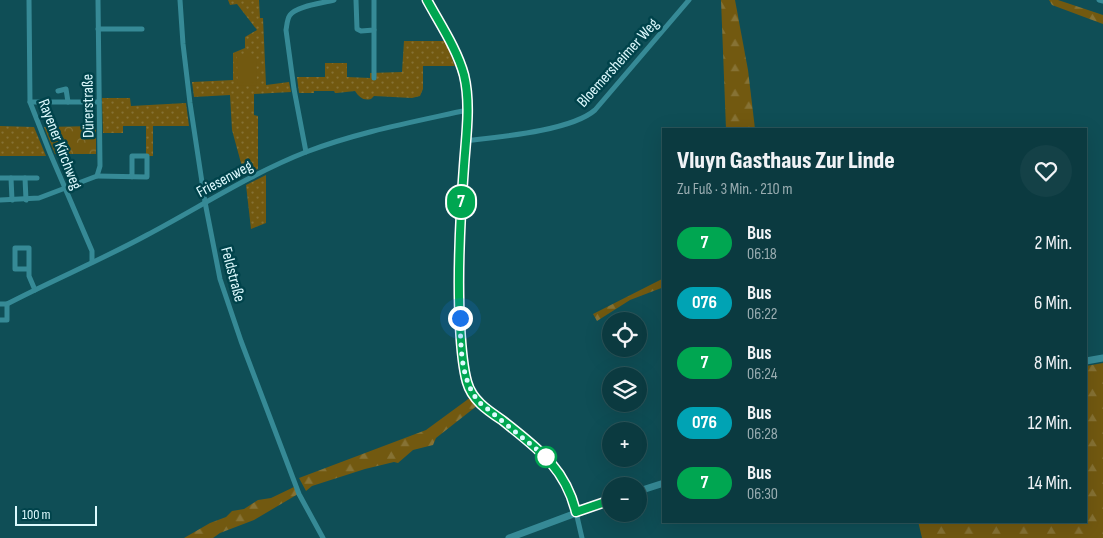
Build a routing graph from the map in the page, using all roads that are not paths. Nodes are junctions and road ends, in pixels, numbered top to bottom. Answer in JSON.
{"nodes":[{"id":1,"x":29,"y":0,"type":"edge"},
{"id":2,"x":98,"y":0,"type":"edge"},
{"id":3,"x":180,"y":0,"type":"edge"},
{"id":4,"x":334,"y":0,"type":"edge"},
{"id":5,"x":356,"y":0,"type":"edge"},
{"id":6,"x":374,"y":0,"type":"edge"},
{"id":7,"x":427,"y":0,"type":"edge"},
{"id":8,"x":689,"y":0,"type":"edge"},
{"id":9,"x":1099,"y":0,"type":"edge"},
{"id":10,"x":323,"y":1,"type":"edge"},
{"id":11,"x":1103,"y":1,"type":"edge"},
{"id":12,"x":98,"y":29,"type":"junction"},
{"id":13,"x":142,"y":29,"type":"dead end"},
{"id":14,"x":374,"y":30,"type":"junction"},
{"id":15,"x":374,"y":78,"type":"dead end"},
{"id":16,"x":58,"y":91,"type":"dead end"},
{"id":17,"x":30,"y":102,"type":"junction"},
{"id":18,"x":68,"y":102,"type":"junction"},
{"id":19,"x":99,"y":102,"type":"junction"},
{"id":20,"x":467,"y":110,"type":"junction"},
{"id":21,"x":465,"y":141,"type":"junction"},
{"id":22,"x":306,"y":152,"type":"junction"},
{"id":23,"x":97,"y":176,"type":"junction"},
{"id":24,"x":132,"y":177,"type":"junction"},
{"id":25,"x":0,"y":178,"type":"edge"},
{"id":26,"x":11,"y":178,"type":"junction"},
{"id":27,"x":25,"y":178,"type":"junction"},
{"id":28,"x":37,"y":178,"type":"dead end"},
{"id":29,"x":65,"y":189,"type":"junction"},
{"id":30,"x":0,"y":200,"type":"edge"},
{"id":31,"x":12,"y":200,"type":"junction"},
{"id":32,"x":26,"y":200,"type":"junction"},
{"id":33,"x":205,"y":202,"type":"junction"},
{"id":34,"x":92,"y":262,"type":"junction"},
{"id":35,"x":29,"y":269,"type":"junction"},
{"id":36,"x":35,"y":290,"type":"junction"},
{"id":37,"x":0,"y":304,"type":"edge"},
{"id":38,"x":7,"y":304,"type":"junction"},
{"id":39,"x":0,"y":320,"type":"edge"},
{"id":40,"x":1103,"y":358,"type":"edge"},
{"id":41,"x":1087,"y":361,"type":"edge"},
{"id":42,"x":662,"y":484,"type":"edge"},
{"id":43,"x":647,"y":488,"type":"edge"},
{"id":44,"x":602,"y":503,"type":"edge"},
{"id":45,"x":576,"y":512,"type":"junction"},
{"id":46,"x":323,"y":538,"type":"edge"},
{"id":47,"x":509,"y":538,"type":"edge"},
{"id":48,"x":582,"y":538,"type":"edge"}],
"edges":[{"from":1,"to":17,"type":"street","name":"Rayener Kirchweg"},
{"from":2,"to":12,"type":"street","name":"Dürerstraße"},
{"from":3,"to":33,"type":"street","name":"Feldstraße"},
{"from":4,"to":10,"type":"street"},
{"from":5,"to":14,"type":"street"},
{"from":6,"to":14,"type":"street"},
{"from":7,"to":20,"type":"street"},
{"from":8,"to":21,"type":"street","name":"Bloemersheimer Weg"},
{"from":9,"to":11,"type":"street"},
{"from":10,"to":22,"type":"street"},
{"from":12,"to":13,"type":"street"},
{"from":12,"to":19,"type":"street","name":"Dürerstraße"},
{"from":14,"to":15,"type":"street"},
{"from":16,"to":18,"type":"street"},
{"from":17,"to":18,"type":"street"},
{"from":17,"to":29,"type":"street","name":"Rayener Kirchweg"},
{"from":18,"to":19,"type":"street"},
{"from":19,"to":23,"type":"street","name":"Dürerstraße"},
{"from":20,"to":21,"type":"street"},
{"from":20,"to":22,"type":"street","name":"Friesenweg"},
{"from":21,"to":45,"type":"street"},
{"from":22,"to":33,"type":"street","name":"Friesenweg"},
{"from":23,"to":24,"type":"street"},
{"from":23,"to":29,"type":"street"},
{"from":24,"to":24,"type":"street"},
{"from":25,"to":26,"type":"street"},
{"from":26,"to":27,"type":"street"},
{"from":26,"to":31,"type":"street"},
{"from":27,"to":28,"type":"street"},
{"from":27,"to":32,"type":"street"},
{"from":29,"to":32,"type":"street"},
{"from":29,"to":34,"type":"street","name":"Rayener Kirchweg"},
{"from":30,"to":31,"type":"street"},
{"from":31,"to":32,"type":"street"},
{"from":33,"to":34,"type":"street","name":"Friesenweg"},
{"from":33,"to":46,"type":"street","name":"Feldstraße"},
{"from":34,"to":36,"type":"street","name":"Friesenweg"},
{"from":35,"to":35,"type":"street"},
{"from":35,"to":36,"type":"street"},
{"from":36,"to":38,"type":"street","name":"Friesenweg"},
{"from":37,"to":38,"type":"street","name":"Friesenweg"},
{"from":38,"to":39,"type":"street"},
{"from":40,"to":41,"type":"street"},
{"from":42,"to":43,"type":"street"},
{"from":44,"to":45,"type":"street"},
{"from":45,"to":47,"type":"street"},
{"from":45,"to":48,"type":"street"}]}
